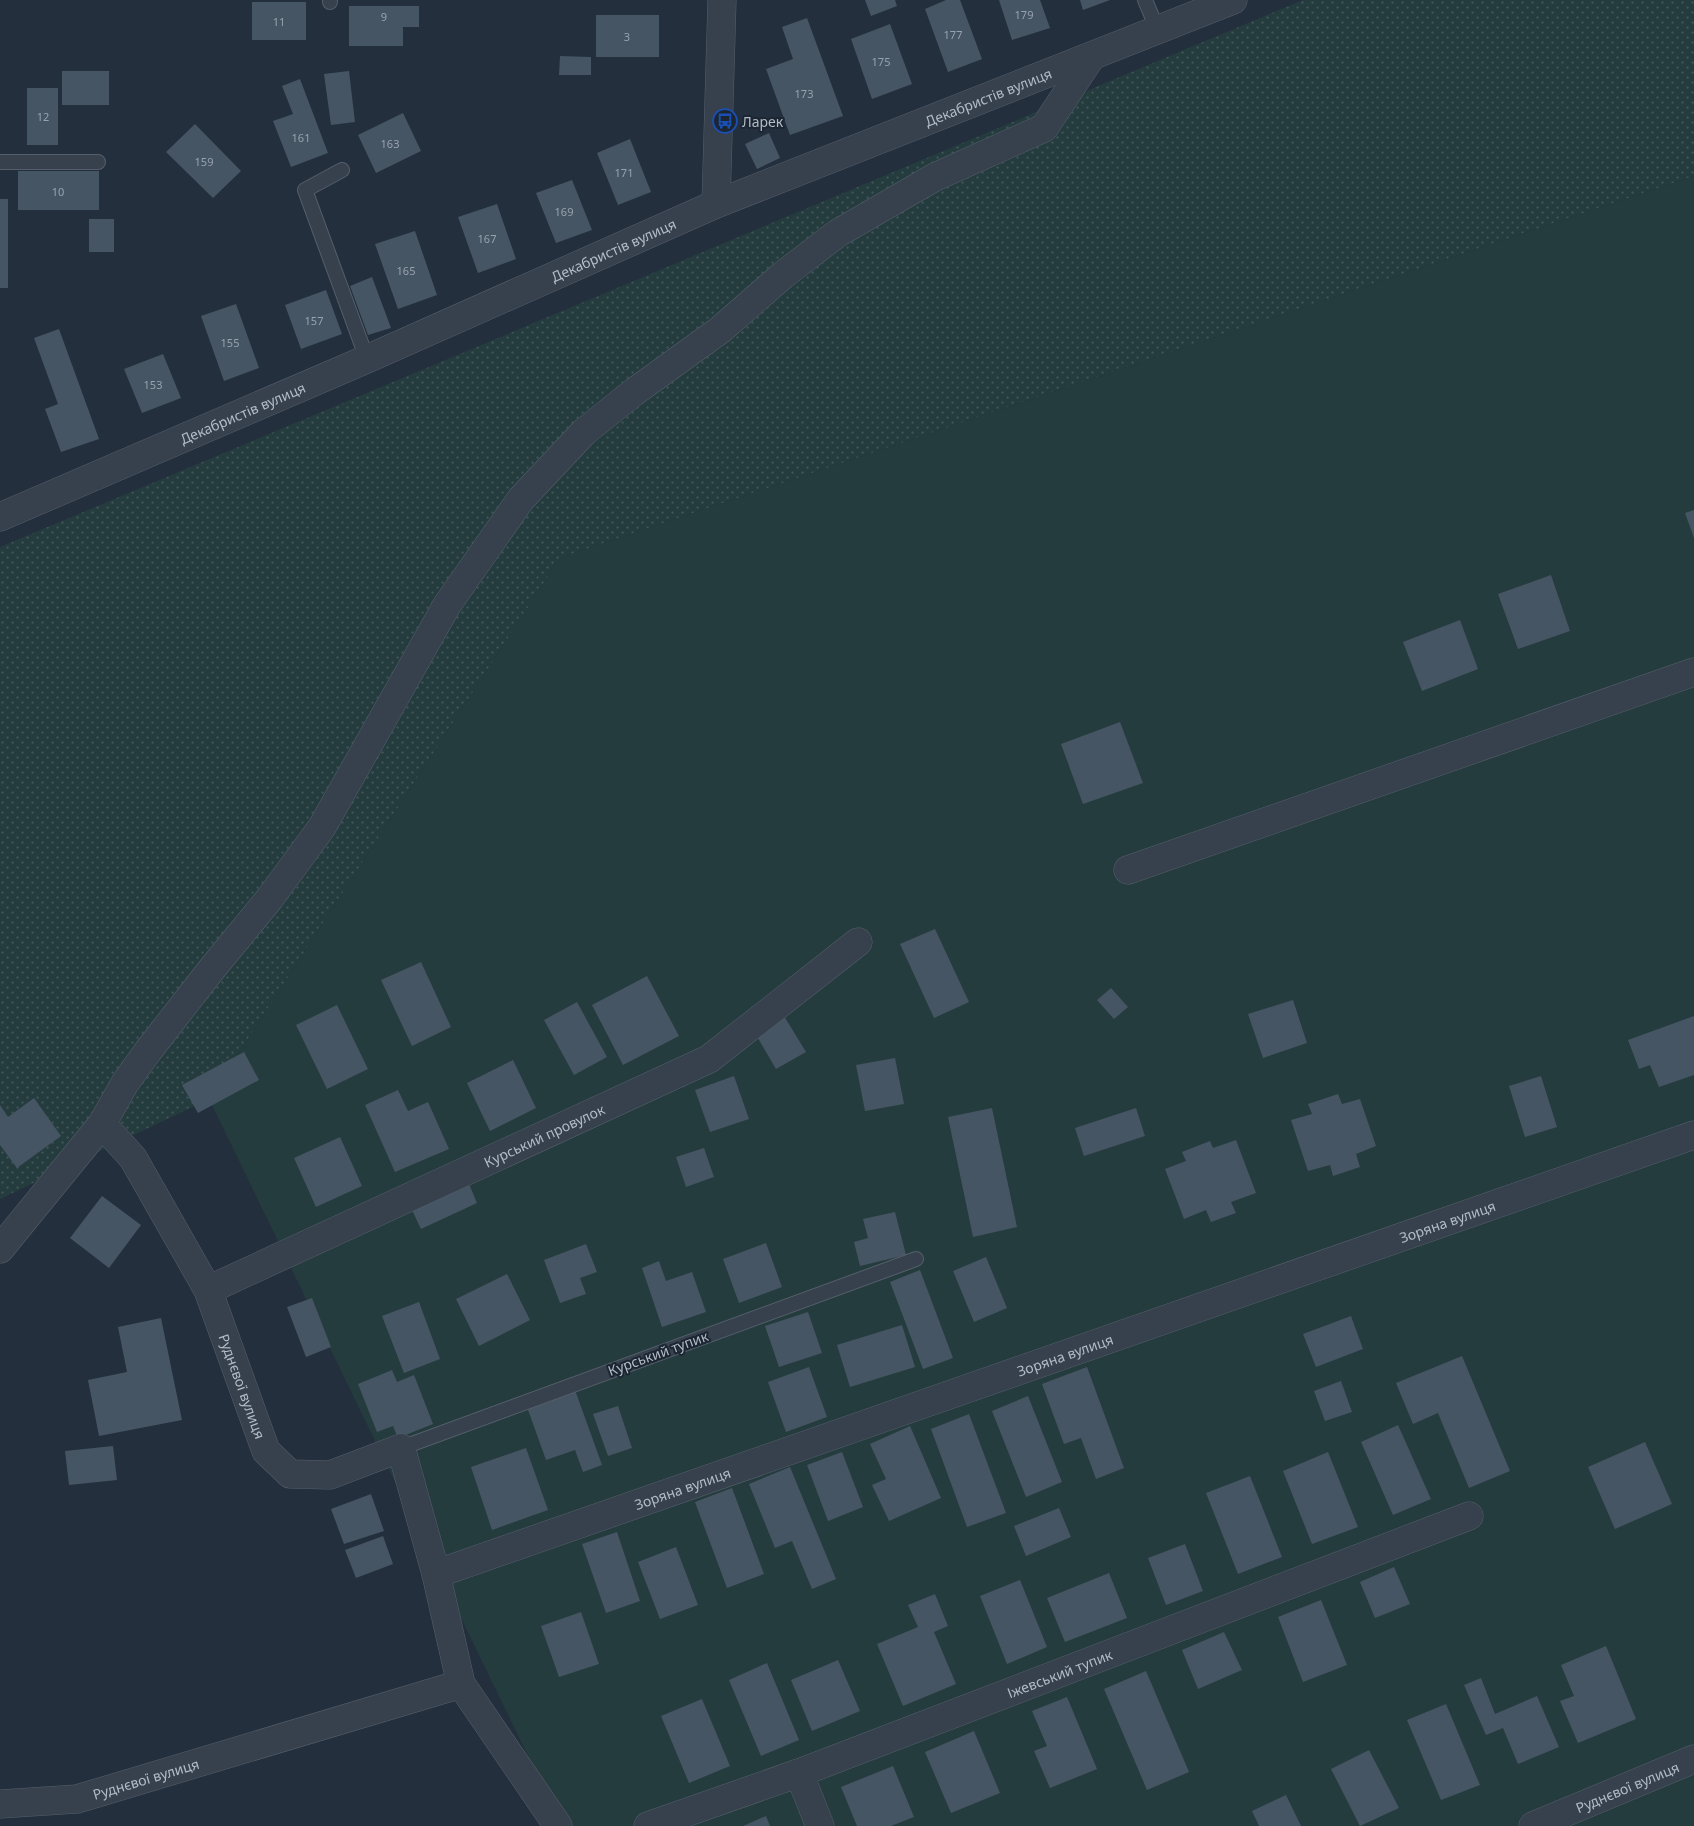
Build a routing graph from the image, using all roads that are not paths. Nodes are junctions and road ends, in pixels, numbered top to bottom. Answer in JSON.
{"nodes":[{"id":1,"x":722,"y":0,"type":"edge"},
{"id":2,"x":1145,"y":0,"type":"edge"},
{"id":3,"x":1233,"y":0,"type":"edge"},
{"id":4,"x":1158,"y":31,"type":"junction"},
{"id":5,"x":1091,"y":57,"type":"junction"},
{"id":6,"x":0,"y":162,"type":"edge"},
{"id":7,"x":98,"y":162,"type":"dead end"},
{"id":8,"x":342,"y":170,"type":"dead end"},
{"id":9,"x":716,"y":204,"type":"junction"},
{"id":10,"x":367,"y":359,"type":"junction"},
{"id":11,"x":0,"y":516,"type":"edge"},
{"id":12,"x":1694,"y":672,"type":"edge"},
{"id":13,"x":1128,"y":870,"type":"dead end"},
{"id":14,"x":858,"y":942,"type":"dead end"},
{"id":15,"x":102,"y":1124,"type":"junction"},
{"id":16,"x":1694,"y":1135,"type":"edge"},
{"id":17,"x":0,"y":1249,"type":"edge"},
{"id":18,"x":916,"y":1259,"type":"dead end"},
{"id":19,"x":208,"y":1290,"type":"junction"},
{"id":20,"x":401,"y":1448,"type":"junction"},
{"id":21,"x":1469,"y":1516,"type":"dead end"},
{"id":22,"x":436,"y":1574,"type":"junction"},
{"id":23,"x":461,"y":1684,"type":"junction"},
{"id":24,"x":1694,"y":1759,"type":"edge"},
{"id":25,"x":799,"y":1773,"type":"junction"},
{"id":26,"x":0,"y":1804,"type":"edge"},
{"id":27,"x":558,"y":1826,"type":"edge"},
{"id":28,"x":648,"y":1826,"type":"edge"},
{"id":29,"x":820,"y":1826,"type":"edge"},
{"id":30,"x":1533,"y":1826,"type":"edge"}],
"edges":[{"from":1,"to":9,"type":"street"},
{"from":2,"to":4,"type":"lane"},
{"from":3,"to":4,"type":"street","name":"Декабристів вулиця"},
{"from":4,"to":5,"type":"street","name":"Декабристів вулиця"},
{"from":5,"to":9,"type":"street","name":"Декабристів вулиця"},
{"from":5,"to":15,"type":"street"},
{"from":6,"to":7,"type":"lane"},
{"from":8,"to":10,"type":"lane"},
{"from":9,"to":10,"type":"street","name":"Декабристів вулиця"},
{"from":10,"to":11,"type":"street","name":"Декабристів вулиця"},
{"from":12,"to":13,"type":"street"},
{"from":14,"to":19,"type":"street","name":"Курський провулок"},
{"from":15,"to":17,"type":"street"},
{"from":15,"to":19,"type":"street","name":"Руднєвої вулиця"},
{"from":16,"to":22,"type":"street","name":"Зоряна вулиця"},
{"from":18,"to":20,"type":"lane","name":"Курський тупик"},
{"from":19,"to":20,"type":"street","name":"Руднєвої вулиця"},
{"from":20,"to":22,"type":"street"},
{"from":21,"to":25,"type":"street","name":"Іжевський тупик"},
{"from":22,"to":23,"type":"street"},
{"from":23,"to":26,"type":"street","name":"Руднєвої вулиця"},
{"from":23,"to":27,"type":"street"},
{"from":24,"to":30,"type":"street","name":"Руднєвої вулиця"},
{"from":25,"to":28,"type":"street","name":"Іжевський тупик"},
{"from":25,"to":29,"type":"street"}]}
